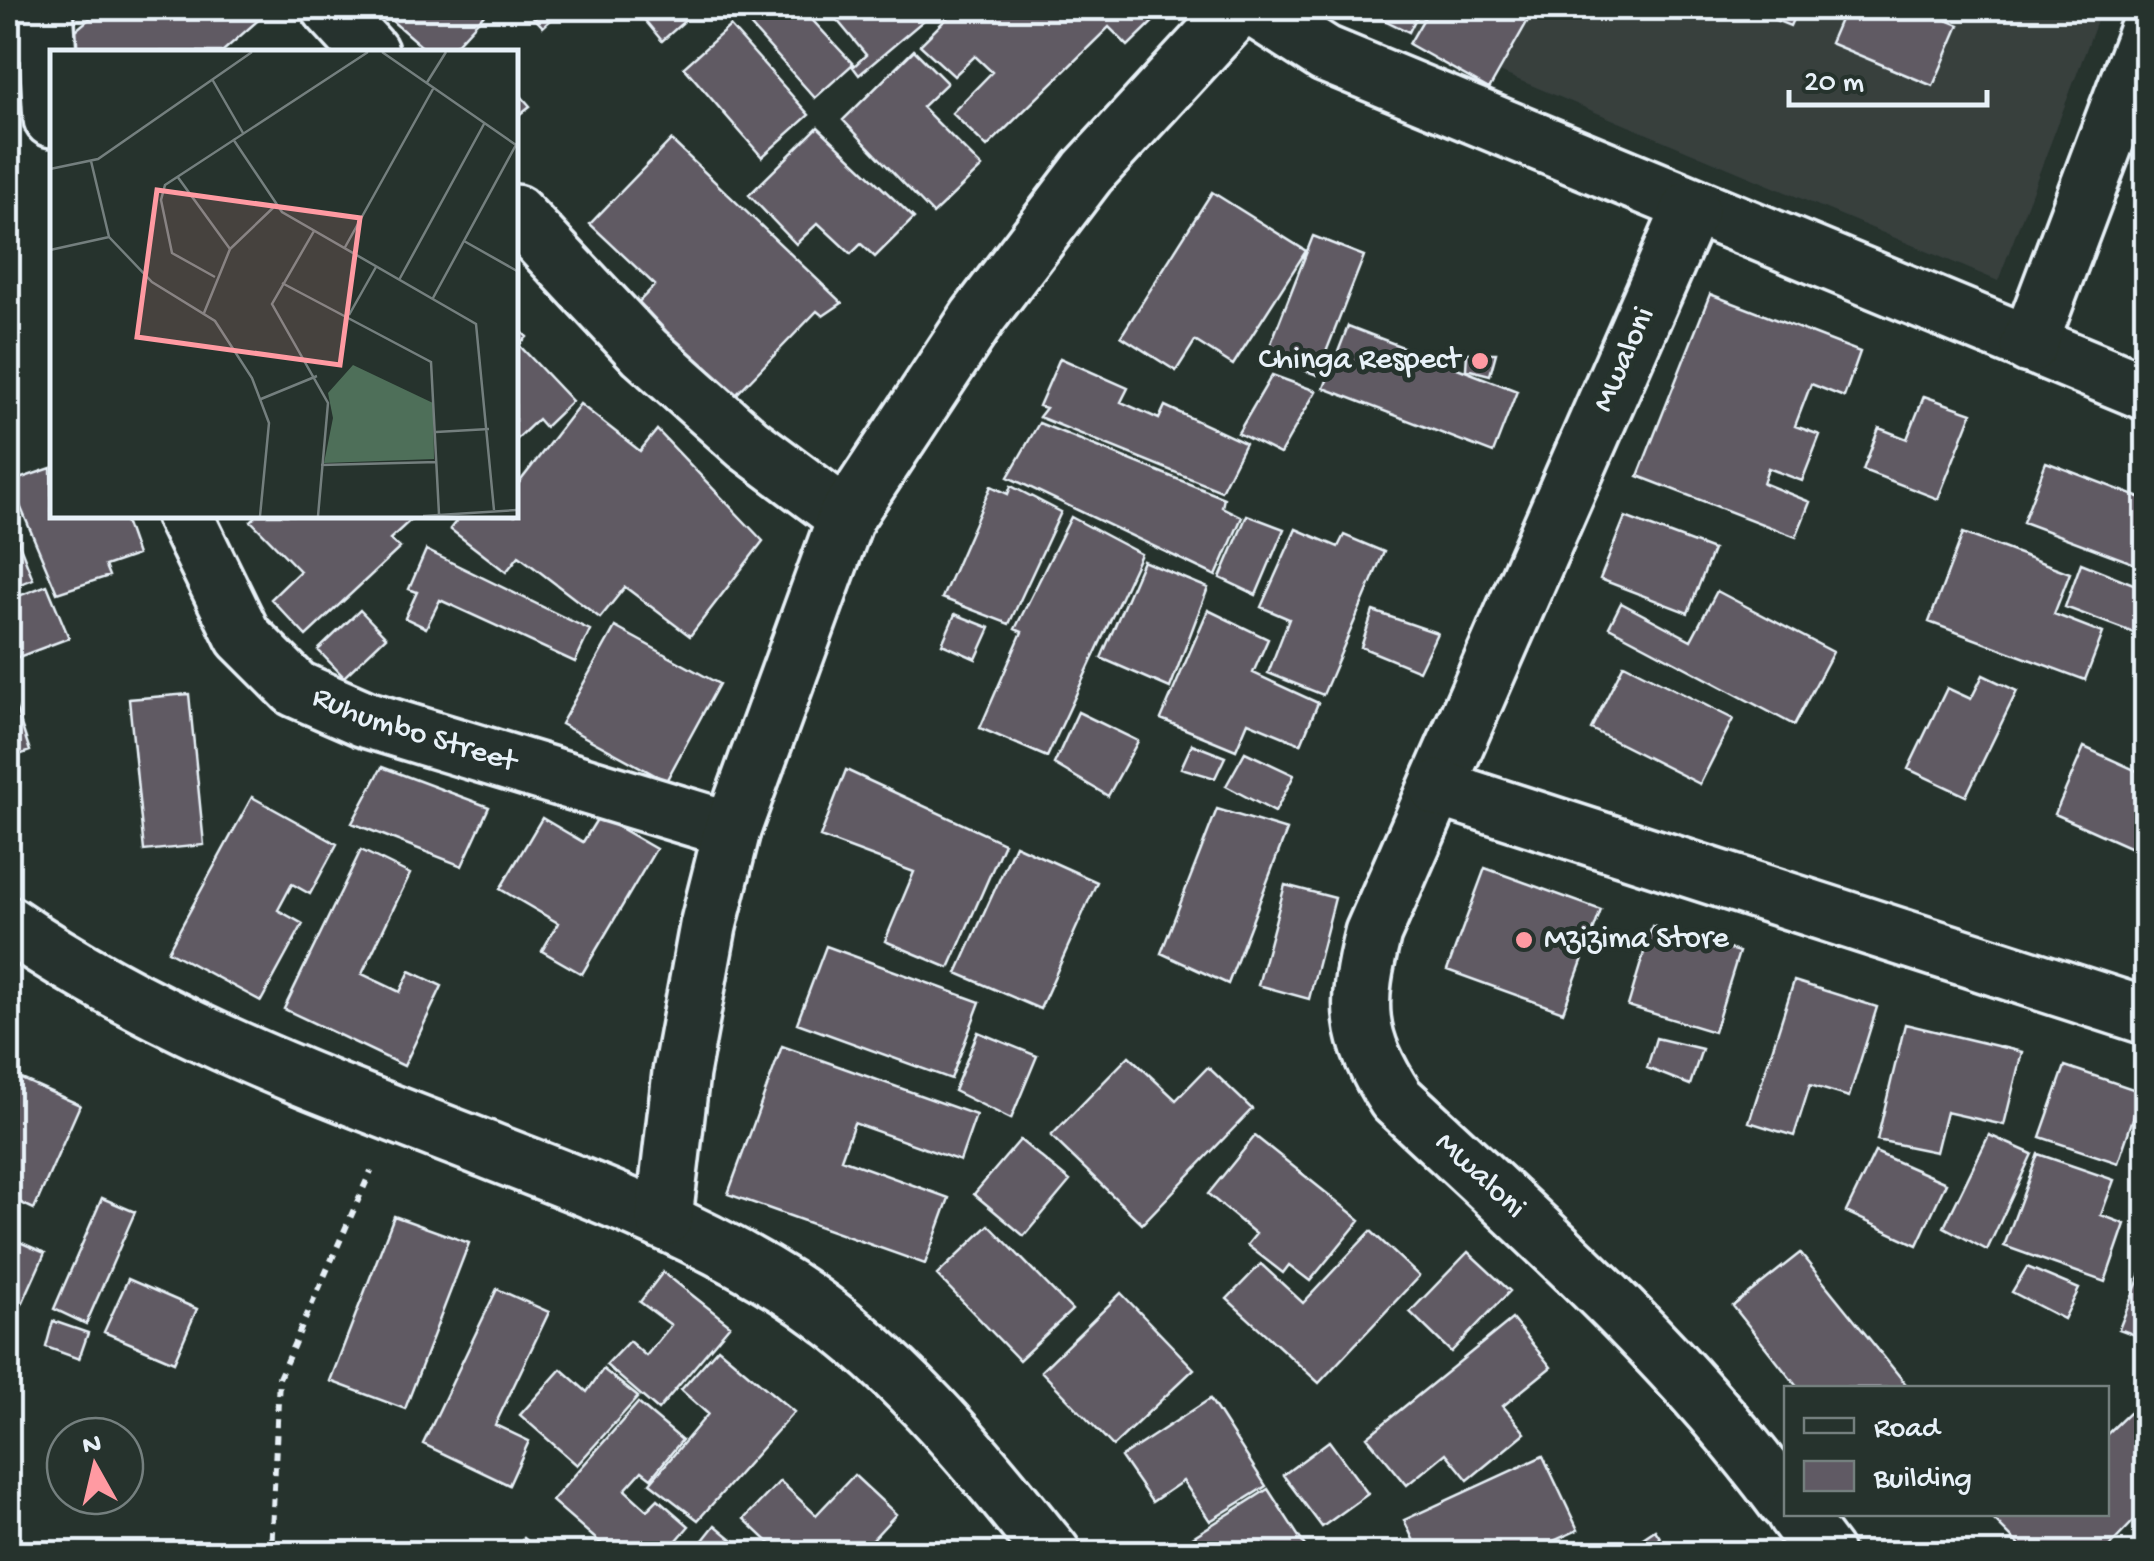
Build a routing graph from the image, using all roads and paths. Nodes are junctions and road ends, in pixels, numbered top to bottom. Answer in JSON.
{"nodes":[{"id":1,"x":45,"y":8,"type":"edge"},
{"id":2,"x":330,"y":8,"type":"edge"},
{"id":3,"x":1239,"y":8,"type":"edge"},
{"id":4,"x":1253,"y":8,"type":"edge"},
{"id":5,"x":2146,"y":34,"type":"edge"},
{"id":6,"x":368,"y":50,"type":"edge"},
{"id":7,"x":50,"y":87,"type":"edge"},
{"id":8,"x":1691,"y":208,"type":"junction"},
{"id":9,"x":518,"y":216,"type":"edge"},
{"id":10,"x":2030,"y":344,"type":"junction"},
{"id":11,"x":2146,"y":392,"type":"edge"},
{"id":12,"x":185,"y":518,"type":"edge"},
{"id":13,"x":846,"y":518,"type":"junction"},
{"id":14,"x":1438,"y":788,"type":"junction"},
{"id":15,"x":732,"y":830,"type":"junction"},
{"id":16,"x":8,"y":924,"type":"edge"},
{"id":17,"x":2146,"y":1016,"type":"edge"},
{"id":18,"x":396,"y":1115,"type":"junction"},
{"id":19,"x":664,"y":1218,"type":"junction"},
{"id":20,"x":1784,"y":1499,"type":"edge"},
{"id":21,"x":1796,"y":1516,"type":"edge"},
{"id":22,"x":271,"y":1554,"type":"edge"},
{"id":23,"x":1053,"y":1554,"type":"edge"},
{"id":24,"x":1825,"y":1554,"type":"edge"}],
"edges":[{"from":1,"to":7,"type":"street"},
{"from":2,"to":6,"type":"street"},
{"from":3,"to":13,"type":"street"},
{"from":4,"to":8,"type":"street"},
{"from":5,"to":10,"type":"street"},
{"from":8,"to":10,"type":"street"},
{"from":8,"to":14,"type":"street","name":"Mwaloni"},
{"from":9,"to":13,"type":"street"},
{"from":10,"to":11,"type":"street"},
{"from":12,"to":15,"type":"street","name":"Ruhumbo Street"},
{"from":13,"to":15,"type":"street"},
{"from":14,"to":17,"type":"street"},
{"from":14,"to":20,"type":"street","name":"Mwaloni"},
{"from":15,"to":19,"type":"street"},
{"from":16,"to":18,"type":"street"},
{"from":18,"to":19,"type":"street"},
{"from":18,"to":22,"type":"path"},
{"from":19,"to":23,"type":"street"},
{"from":21,"to":24,"type":"street"}]}
